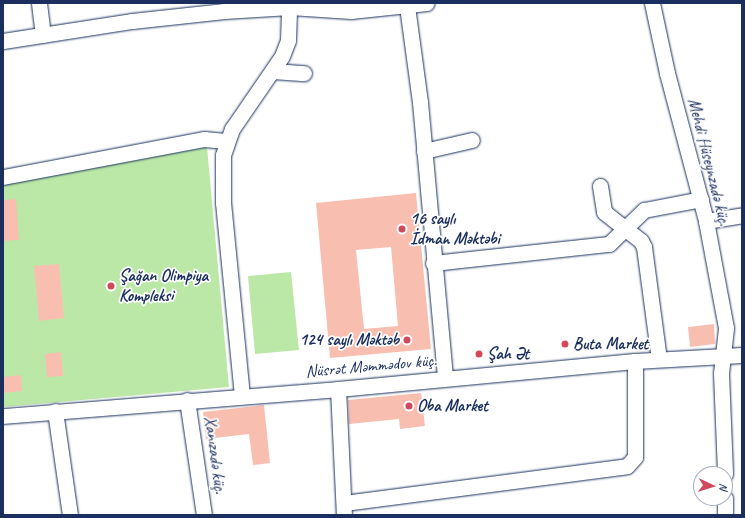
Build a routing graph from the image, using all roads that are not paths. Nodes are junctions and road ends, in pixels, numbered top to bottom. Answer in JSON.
{"nodes":[{"id":1,"x":39,"y":3,"type":"edge"},
{"id":2,"x":427,"y":3,"type":"edge"},
{"id":3,"x":652,"y":3,"type":"edge"},
{"id":4,"x":290,"y":5,"type":"edge"},
{"id":5,"x":407,"y":6,"type":"junction"},
{"id":6,"x":43,"y":35,"type":"junction"},
{"id":7,"x":3,"y":41,"type":"edge"},
{"id":8,"x":273,"y":71,"type":"junction"},
{"id":9,"x":304,"y":73,"type":"dead end"},
{"id":10,"x":472,"y":140,"type":"dead end"},
{"id":11,"x":226,"y":141,"type":"junction"},
{"id":12,"x":424,"y":151,"type":"junction"},
{"id":13,"x":3,"y":177,"type":"edge"},
{"id":14,"x":600,"y":186,"type":"dead end"},
{"id":15,"x":701,"y":199,"type":"junction"},
{"id":16,"x":742,"y":215,"type":"edge"},
{"id":17,"x":706,"y":221,"type":"junction"},
{"id":18,"x":625,"y":229,"type":"junction"},
{"id":19,"x":433,"y":263,"type":"junction"},
{"id":20,"x":742,"y":355,"type":"edge"},
{"id":21,"x":723,"y":356,"type":"junction"},
{"id":22,"x":659,"y":359,"type":"junction"},
{"id":23,"x":634,"y":361,"type":"junction"},
{"id":24,"x":445,"y":378,"type":"junction"},
{"id":25,"x":338,"y":389,"type":"junction"},
{"id":26,"x":242,"y":396,"type":"junction"},
{"id":27,"x":187,"y":400,"type":"junction"},
{"id":28,"x":55,"y":411,"type":"junction"},
{"id":29,"x":3,"y":416,"type":"edge"},
{"id":30,"x":725,"y":466,"type":"edge"},
{"id":31,"x":344,"y":509,"type":"edge"},
{"id":32,"x":70,"y":515,"type":"edge"},
{"id":33,"x":204,"y":515,"type":"edge"}],
"edges":[{"from":1,"to":6,"type":"street"},
{"from":2,"to":5,"type":"street"},
{"from":3,"to":15,"type":"street","name":"Mehdi Hüseynzadə küç."},
{"from":4,"to":5,"type":"street"},
{"from":4,"to":6,"type":"street"},
{"from":4,"to":8,"type":"street"},
{"from":5,"to":12,"type":"street"},
{"from":6,"to":7,"type":"street"},
{"from":8,"to":9,"type":"street"},
{"from":8,"to":11,"type":"street"},
{"from":10,"to":12,"type":"street"},
{"from":11,"to":13,"type":"street"},
{"from":11,"to":26,"type":"street"},
{"from":12,"to":19,"type":"street"},
{"from":14,"to":18,"type":"street"},
{"from":15,"to":17,"type":"street","name":"Mehdi Hüseynzadə küç."},
{"from":15,"to":18,"type":"street"},
{"from":16,"to":17,"type":"street"},
{"from":17,"to":21,"type":"street","name":"Mehdi Hüseynzadə küç."},
{"from":18,"to":19,"type":"street"},
{"from":18,"to":22,"type":"street"},
{"from":19,"to":24,"type":"street"},
{"from":20,"to":21,"type":"street","name":"Nüsrət Məmmədov küç."},
{"from":21,"to":22,"type":"street","name":"Nüsrət Məmmədov küç."},
{"from":21,"to":30,"type":"street","name":"Mehdi Hüseynzadə küç."},
{"from":22,"to":23,"type":"street","name":"Nüsrət Məmmədov küç."},
{"from":23,"to":24,"type":"street","name":"Nüsrət Məmmədov küç."},
{"from":23,"to":31,"type":"street"},
{"from":24,"to":25,"type":"street","name":"Nüsrət Məmmədov küç."},
{"from":25,"to":26,"type":"street","name":"Nüsrət Məmmədov küç."},
{"from":25,"to":31,"type":"street"},
{"from":26,"to":27,"type":"street","name":"Nüsrət Məmmədov küç."},
{"from":27,"to":28,"type":"street","name":"Nüsrət Məmmədov küç."},
{"from":27,"to":33,"type":"street","name":"Xanızadə küç."},
{"from":28,"to":29,"type":"street","name":"Nüsrət Məmmədov küç."},
{"from":28,"to":32,"type":"street"}]}
